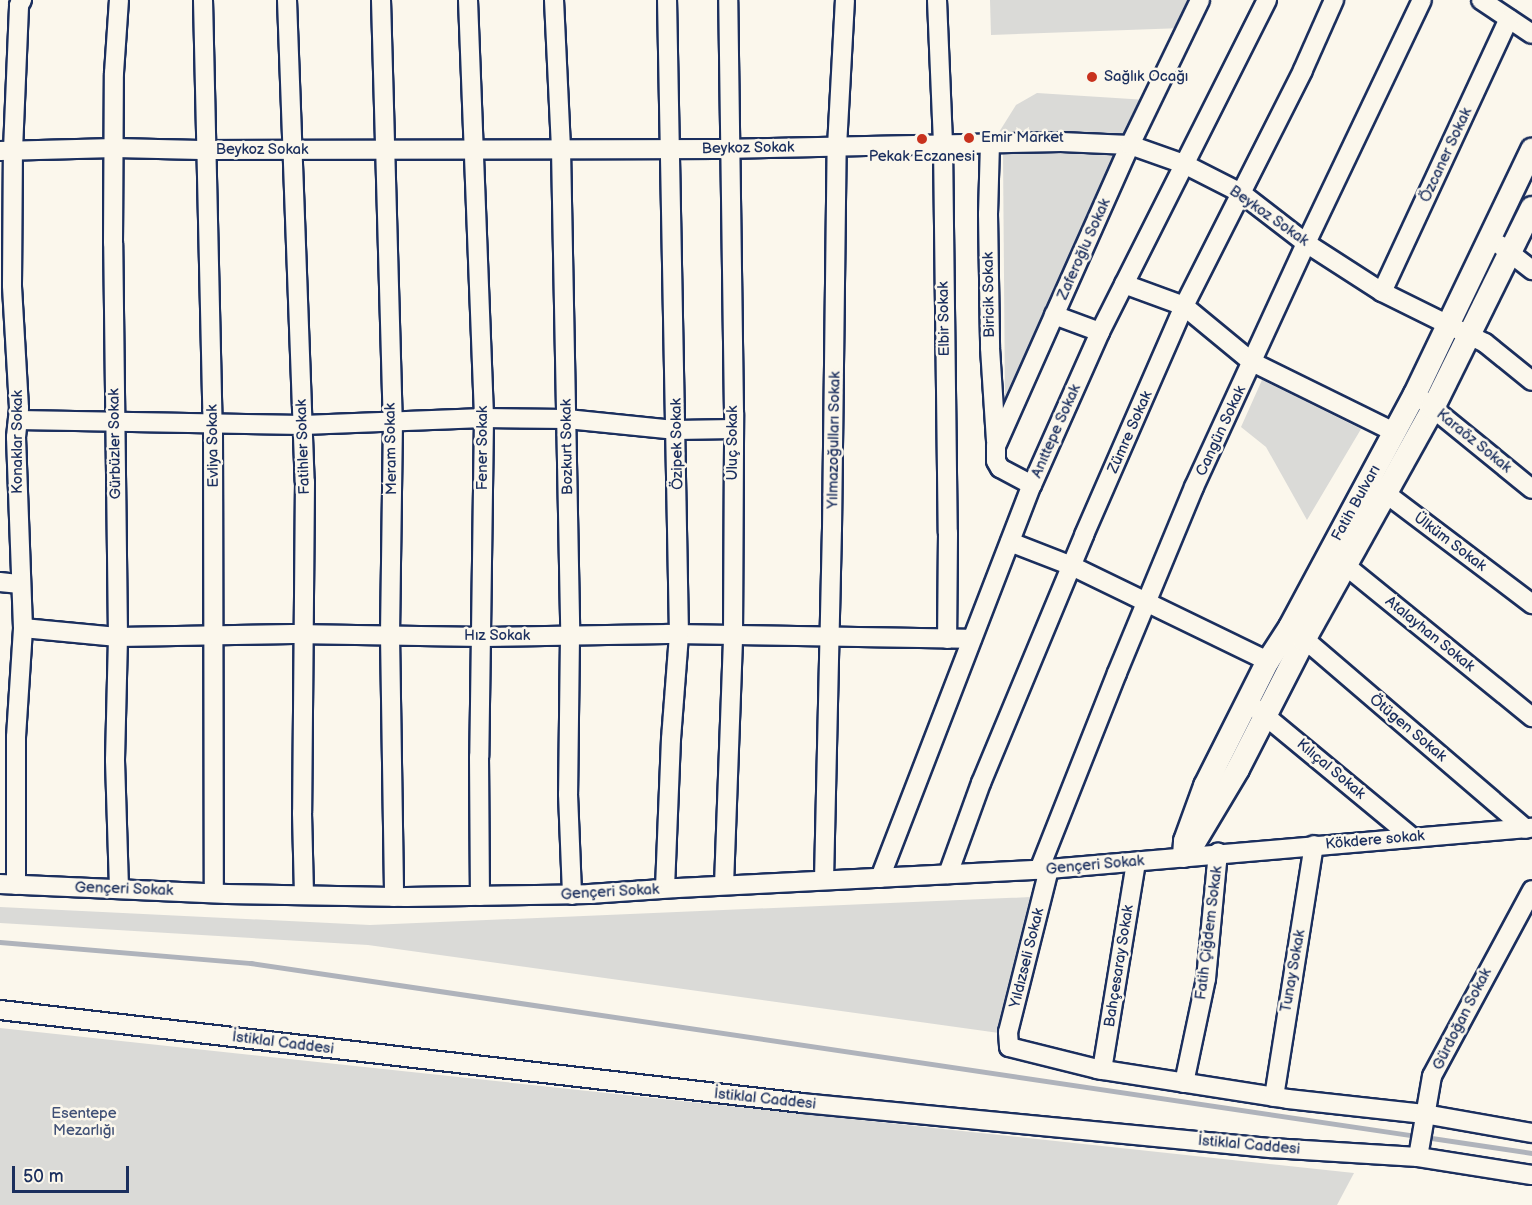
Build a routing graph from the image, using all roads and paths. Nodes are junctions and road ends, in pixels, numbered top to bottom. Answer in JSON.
{"nodes":[{"id":1,"x":22,"y":0,"type":"edge"},
{"id":2,"x":119,"y":0,"type":"edge"},
{"id":3,"x":203,"y":0,"type":"edge"},
{"id":4,"x":287,"y":0,"type":"edge"},
{"id":5,"x":381,"y":0,"type":"edge"},
{"id":6,"x":468,"y":0,"type":"edge"},
{"id":7,"x":554,"y":0,"type":"edge"},
{"id":8,"x":667,"y":0,"type":"edge"},
{"id":9,"x":728,"y":0,"type":"edge"},
{"id":10,"x":845,"y":0,"type":"edge"},
{"id":11,"x":937,"y":0,"type":"edge"},
{"id":12,"x":1200,"y":0,"type":"edge"},
{"id":13,"x":1267,"y":0,"type":"edge"},
{"id":14,"x":1334,"y":0,"type":"edge"},
{"id":15,"x":1422,"y":0,"type":"edge"},
{"id":16,"x":1481,"y":0,"type":"edge"},
{"id":17,"x":1509,"y":19,"type":"junction"},
{"id":18,"x":1532,"y":34,"type":"edge"},
{"id":19,"x":943,"y":144,"type":"junction"},
{"id":20,"x":990,"y":144,"type":"junction"},
{"id":21,"x":1131,"y":145,"type":"junction"},
{"id":22,"x":837,"y":147,"type":"junction"},
{"id":23,"x":115,"y":148,"type":"junction"},
{"id":24,"x":475,"y":148,"type":"junction"},
{"id":25,"x":294,"y":149,"type":"junction"},
{"id":26,"x":386,"y":149,"type":"junction"},
{"id":27,"x":561,"y":149,"type":"junction"},
{"id":28,"x":671,"y":149,"type":"junction"},
{"id":29,"x":730,"y":149,"type":"junction"},
{"id":30,"x":206,"y":150,"type":"junction"},
{"id":31,"x":6,"y":151,"type":"edge"},
{"id":32,"x":1531,"y":154,"type":"edge"},
{"id":33,"x":1184,"y":164,"type":"junction"},
{"id":34,"x":1240,"y":193,"type":"junction"},
{"id":35,"x":1532,"y":208,"type":"edge"},
{"id":36,"x":1489,"y":236,"type":"junction"},
{"id":37,"x":1306,"y":243,"type":"junction"},
{"id":38,"x":1510,"y":253,"type":"junction"},
{"id":39,"x":1532,"y":270,"type":"edge"},
{"id":40,"x":1124,"y":284,"type":"junction"},
{"id":41,"x":1382,"y":292,"type":"junction"},
{"id":42,"x":6,"y":296,"type":"edge"},
{"id":43,"x":1184,"y":306,"type":"junction"},
{"id":44,"x":1054,"y":315,"type":"junction"},
{"id":45,"x":1448,"y":322,"type":"junction"},
{"id":46,"x":1100,"y":332,"type":"junction"},
{"id":47,"x":1469,"y":334,"type":"junction"},
{"id":48,"x":1252,"y":362,"type":"junction"},
{"id":49,"x":1532,"y":381,"type":"edge"},
{"id":50,"x":1415,"y":394,"type":"junction"},
{"id":51,"x":1433,"y":408,"type":"junction"},
{"id":52,"x":484,"y":418,"type":"junction"},
{"id":53,"x":567,"y":419,"type":"junction"},
{"id":54,"x":18,"y":420,"type":"junction"},
{"id":55,"x":393,"y":420,"type":"junction"},
{"id":56,"x":115,"y":422,"type":"junction"},
{"id":57,"x":213,"y":425,"type":"junction"},
{"id":58,"x":303,"y":425,"type":"junction"},
{"id":59,"x":734,"y":429,"type":"junction"},
{"id":60,"x":676,"y":430,"type":"junction"},
{"id":61,"x":1394,"y":432,"type":"junction"},
{"id":62,"x":8,"y":445,"type":"edge"},
{"id":63,"x":996,"y":446,"type":"junction"},
{"id":64,"x":1032,"y":485,"type":"junction"},
{"id":65,"x":1377,"y":487,"type":"junction"},
{"id":66,"x":1532,"y":489,"type":"edge"},
{"id":67,"x":1010,"y":542,"type":"junction"},
{"id":68,"x":1336,"y":558,"type":"junction"},
{"id":69,"x":1072,"y":566,"type":"junction"},
{"id":70,"x":0,"y":582,"type":"edge"},
{"id":71,"x":20,"y":585,"type":"junction"},
{"id":72,"x":1146,"y":603,"type":"junction"},
{"id":73,"x":1532,"y":604,"type":"edge"},
{"id":74,"x":23,"y":628,"type":"junction"},
{"id":75,"x":1297,"y":633,"type":"junction"},
{"id":76,"x":303,"y":634,"type":"junction"},
{"id":77,"x":215,"y":635,"type":"junction"},
{"id":78,"x":390,"y":635,"type":"junction"},
{"id":79,"x":679,"y":635,"type":"junction"},
{"id":80,"x":570,"y":636,"type":"junction"},
{"id":81,"x":733,"y":636,"type":"junction"},
{"id":82,"x":118,"y":637,"type":"junction"},
{"id":83,"x":483,"y":637,"type":"junction"},
{"id":84,"x":830,"y":637,"type":"junction"},
{"id":85,"x":947,"y":639,"type":"junction"},
{"id":86,"x":972,"y":639,"type":"junction"},
{"id":87,"x":1269,"y":661,"type":"junction"},
{"id":88,"x":1256,"y":709,"type":"junction"},
{"id":89,"x":1532,"y":717,"type":"edge"},
{"id":90,"x":8,"y":737,"type":"edge"},
{"id":91,"x":1529,"y":829,"type":"edge"},
{"id":92,"x":1412,"y":837,"type":"junction"},
{"id":93,"x":1314,"y":845,"type":"junction"},
{"id":94,"x":1218,"y":853,"type":"junction"},
{"id":95,"x":1184,"y":856,"type":"junction"},
{"id":96,"x":1136,"y":863,"type":"junction"},
{"id":97,"x":1044,"y":870,"type":"junction"},
{"id":98,"x":948,"y":874,"type":"junction"},
{"id":99,"x":880,"y":878,"type":"junction"},
{"id":100,"x":824,"y":880,"type":"junction"},
{"id":101,"x":8,"y":884,"type":"edge"},
{"id":102,"x":724,"y":885,"type":"junction"},
{"id":103,"x":119,"y":888,"type":"junction"},
{"id":104,"x":665,"y":888,"type":"junction"},
{"id":105,"x":1532,"y":890,"type":"edge"},
{"id":106,"x":214,"y":893,"type":"junction"},
{"id":107,"x":304,"y":895,"type":"junction"},
{"id":108,"x":572,"y":895,"type":"junction"},
{"id":109,"x":480,"y":896,"type":"junction"},
{"id":110,"x":394,"y":897,"type":"junction"},
{"id":111,"x":0,"y":1010,"type":"edge"},
{"id":112,"x":1102,"y":1070,"type":"junction"},
{"id":113,"x":1184,"y":1083,"type":"junction"},
{"id":114,"x":1274,"y":1097,"type":"junction"},
{"id":115,"x":1424,"y":1117,"type":"junction"},
{"id":116,"x":1532,"y":1133,"type":"edge"},
{"id":117,"x":1419,"y":1153,"type":"junction"},
{"id":118,"x":1532,"y":1175,"type":"edge"}],
"edges":[{"from":1,"to":31,"type":"street","name":"Konaklar Sokak"},
{"from":2,"to":23,"type":"street","name":"Gürbüzler Sokak"},
{"from":3,"to":30,"type":"street","name":"Evliya Sokak"},
{"from":4,"to":25,"type":"street","name":"Fatihler Sokak"},
{"from":5,"to":26,"type":"street","name":"Meram Sokak"},
{"from":6,"to":24,"type":"street","name":"Fener Sokak"},
{"from":7,"to":27,"type":"street","name":"Bozkurt Sokak"},
{"from":8,"to":28,"type":"street","name":"Özipek Sokak"},
{"from":9,"to":29,"type":"street","name":"Uluç Sokak"},
{"from":10,"to":22,"type":"street","name":"Yılmazoğulları Sokak"},
{"from":11,"to":19,"type":"street","name":"Elbir Sokak"},
{"from":12,"to":21,"type":"street","name":"Zaferoğlu Sokak"},
{"from":13,"to":33,"type":"street","name":"Anıttepe Sokak"},
{"from":14,"to":34,"type":"street","name":"Zümre Sokak"},
{"from":15,"to":37,"type":"street","name":"Cangün Sokak"},
{"from":16,"to":17,"type":"street"},
{"from":17,"to":18,"type":"street"},
{"from":17,"to":41,"type":"street","name":"Özcaner Sokak"},
{"from":19,"to":20,"type":"street","name":"Beykoz Sokak"},
{"from":19,"to":22,"type":"street","name":"Beykoz Sokak"},
{"from":19,"to":85,"type":"street","name":"Elbir Sokak"},
{"from":20,"to":21,"type":"street","name":"Beykoz Sokak"},
{"from":20,"to":63,"type":"street","name":"Biricik Sokak"},
{"from":21,"to":33,"type":"street","name":"Beykoz Sokak"},
{"from":21,"to":44,"type":"street","name":"Zaferoğlu Sokak"},
{"from":22,"to":29,"type":"street","name":"Beykoz Sokak"},
{"from":22,"to":84,"type":"street","name":"Yılmazoğulları Sokak"},
{"from":23,"to":30,"type":"street","name":"Beykoz Sokak"},
{"from":23,"to":31,"type":"street","name":"Beykoz Sokak"},
{"from":23,"to":56,"type":"street","name":"Gürbüzler Sokak"},
{"from":24,"to":26,"type":"street","name":"Beykoz Sokak"},
{"from":24,"to":27,"type":"street","name":"Beykoz Sokak"},
{"from":24,"to":52,"type":"street","name":"Fener Sokak"},
{"from":25,"to":26,"type":"street","name":"Beykoz Sokak"},
{"from":25,"to":30,"type":"street","name":"Beykoz Sokak"},
{"from":25,"to":58,"type":"street","name":"Fatihler Sokak"},
{"from":26,"to":55,"type":"street","name":"Meram Sokak"},
{"from":27,"to":28,"type":"street","name":"Beykoz Sokak"},
{"from":27,"to":53,"type":"street","name":"Bozkurt Sokak"},
{"from":28,"to":29,"type":"street","name":"Beykoz Sokak"},
{"from":28,"to":60,"type":"street","name":"Özipek Sokak"},
{"from":29,"to":59,"type":"street","name":"Uluç Sokak"},
{"from":30,"to":57,"type":"street","name":"Evliya Sokak"},
{"from":31,"to":42,"type":"street","name":"Konaklar Sokak"},
{"from":32,"to":36,"type":"main road","name":"Fatih Bulvarı"},
{"from":33,"to":34,"type":"street","name":"Beykoz Sokak"},
{"from":33,"to":40,"type":"street","name":"Anıttepe Sokak"},
{"from":34,"to":37,"type":"street","name":"Beykoz Sokak"},
{"from":34,"to":43,"type":"street","name":"Zümre Sokak"},
{"from":35,"to":38,"type":"main road"},
{"from":36,"to":38,"type":"street"},
{"from":36,"to":45,"type":"main road","name":"Fatih Bulvarı"},
{"from":37,"to":41,"type":"street","name":"Beykoz Sokak"},
{"from":37,"to":48,"type":"street","name":"Cangün Sokak"},
{"from":38,"to":39,"type":"street"},
{"from":38,"to":47,"type":"main road"},
{"from":40,"to":43,"type":"street"},
{"from":40,"to":46,"type":"street","name":"Anıttepe Sokak"},
{"from":41,"to":45,"type":"street","name":"Beykoz Sokak"},
{"from":42,"to":54,"type":"street","name":"Konaklar Sokak"},
{"from":43,"to":48,"type":"street"},
{"from":43,"to":69,"type":"street","name":"Zümre Sokak"},
{"from":44,"to":46,"type":"street"},
{"from":44,"to":63,"type":"street","name":"Zaferoğlu Sokak"},
{"from":45,"to":47,"type":"street","name":"Beykoz Sokak"},
{"from":45,"to":50,"type":"main road","name":"Fatih Bulvarı"},
{"from":46,"to":64,"type":"street","name":"Anıttepe Sokak"},
{"from":47,"to":49,"type":"street","name":"Beykoz Sokak"},
{"from":47,"to":51,"type":"main road"},
{"from":48,"to":61,"type":"street"},
{"from":48,"to":72,"type":"street","name":"Cangün Sokak"},
{"from":50,"to":51,"type":"street","name":"Karaöz Sokak"},
{"from":50,"to":61,"type":"main road","name":"Fatih Bulvarı"},
{"from":51,"to":65,"type":"main road"},
{"from":51,"to":66,"type":"street","name":"Karaöz Sokak"},
{"from":52,"to":53,"type":"street"},
{"from":52,"to":55,"type":"street"},
{"from":52,"to":83,"type":"street","name":"Fener Sokak"},
{"from":53,"to":60,"type":"street"},
{"from":53,"to":80,"type":"street","name":"Bozkurt Sokak"},
{"from":54,"to":56,"type":"street"},
{"from":54,"to":62,"type":"street","name":"Konaklar Sokak"},
{"from":55,"to":58,"type":"street"},
{"from":55,"to":78,"type":"street","name":"Meram Sokak"},
{"from":56,"to":57,"type":"street"},
{"from":56,"to":82,"type":"street","name":"Gürbüzler Sokak"},
{"from":57,"to":58,"type":"street"},
{"from":57,"to":77,"type":"street","name":"Evliya Sokak"},
{"from":58,"to":76,"type":"street","name":"Fatihler Sokak"},
{"from":59,"to":60,"type":"street"},
{"from":59,"to":81,"type":"street","name":"Uluç Sokak"},
{"from":60,"to":79,"type":"street","name":"Özipek Sokak"},
{"from":61,"to":65,"type":"main road","name":"Fatih Bulvarı"},
{"from":62,"to":71,"type":"street","name":"Konaklar Sokak"},
{"from":63,"to":64,"type":"street"},
{"from":64,"to":67,"type":"street","name":"Anıttepe Sokak"},
{"from":65,"to":68,"type":"main road"},
{"from":65,"to":73,"type":"street","name":"Ülküm Sokak"},
{"from":67,"to":69,"type":"street"},
{"from":67,"to":86,"type":"street","name":"Anıttepe Sokak"},
{"from":68,"to":75,"type":"main road"},
{"from":68,"to":89,"type":"street","name":"Atalayhan Sokak"},
{"from":69,"to":72,"type":"street"},
{"from":69,"to":98,"type":"street","name":"Zümre Sokak"},
{"from":70,"to":71,"type":"street"},
{"from":71,"to":74,"type":"street","name":"Konaklar Sokak"},
{"from":72,"to":87,"type":"street"},
{"from":72,"to":97,"type":"street","name":"Cangün Sokak"},
{"from":74,"to":82,"type":"street","name":"Hız Sokak"},
{"from":74,"to":90,"type":"street","name":"Konaklar Sokak"},
{"from":75,"to":87,"type":"main road"},
{"from":75,"to":88,"type":"main road"},
{"from":75,"to":91,"type":"street","name":"Ötügen Sokak"},
{"from":76,"to":77,"type":"street","name":"Hız Sokak"},
{"from":76,"to":78,"type":"street","name":"Hız Sokak"},
{"from":76,"to":107,"type":"street","name":"Fatihler Sokak"},
{"from":77,"to":82,"type":"street","name":"Hız Sokak"},
{"from":77,"to":106,"type":"street","name":"Evliya Sokak"},
{"from":78,"to":83,"type":"street","name":"Hız Sokak"},
{"from":78,"to":110,"type":"street","name":"Meram Sokak"},
{"from":79,"to":80,"type":"street","name":"Hız Sokak"},
{"from":79,"to":81,"type":"street","name":"Hız Sokak"},
{"from":79,"to":104,"type":"street","name":"Özipek Sokak"},
{"from":80,"to":83,"type":"street","name":"Hız Sokak"},
{"from":80,"to":108,"type":"street","name":"Bozkurt Sokak"},
{"from":81,"to":84,"type":"street","name":"Hız Sokak"},
{"from":81,"to":102,"type":"street","name":"Uluç Sokak"},
{"from":82,"to":103,"type":"street","name":"Gürbüzler Sokak"},
{"from":83,"to":109,"type":"street","name":"Fener Sokak"},
{"from":84,"to":85,"type":"street","name":"Hız Sokak"},
{"from":84,"to":100,"type":"street","name":"Yılmazoğulları Sokak"},
{"from":85,"to":86,"type":"street","name":"Hız Sokak"},
{"from":86,"to":99,"type":"street","name":"Anıttepe Sokak"},
{"from":87,"to":88,"type":"main road"},
{"from":88,"to":92,"type":"street","name":"Kılıçal Sokak"},
{"from":88,"to":95,"type":"main road"},
{"from":90,"to":101,"type":"street","name":"Konaklar Sokak"},
{"from":91,"to":92,"type":"street","name":"Kökdere sokak"},
{"from":92,"to":93,"type":"street","name":"Kökdere sokak"},
{"from":93,"to":94,"type":"street","name":"Kökdere sokak"},
{"from":93,"to":114,"type":"street","name":"Tunay Sokak"},
{"from":94,"to":95,"type":"street","name":"Gençeri Sokak"},
{"from":94,"to":113,"type":"street","name":"Fatih Çiğdem Sokak"},
{"from":95,"to":96,"type":"street","name":"Gençeri Sokak"},
{"from":96,"to":97,"type":"street","name":"Gençeri Sokak"},
{"from":96,"to":112,"type":"street","name":"Bahçesaray Sokak"},
{"from":97,"to":98,"type":"street","name":"Gençeri Sokak"},
{"from":97,"to":112,"type":"street","name":"Yıldızseli Sokak"},
{"from":98,"to":99,"type":"street","name":"Gençeri Sokak"},
{"from":99,"to":100,"type":"street","name":"Gençeri Sokak"},
{"from":100,"to":102,"type":"street","name":"Gençeri Sokak"},
{"from":101,"to":103,"type":"street","name":"Gençeri Sokak"},
{"from":102,"to":104,"type":"street","name":"Gençeri Sokak"},
{"from":103,"to":106,"type":"street","name":"Gençeri Sokak"},
{"from":104,"to":108,"type":"street","name":"Gençeri Sokak"},
{"from":105,"to":115,"type":"street","name":"Gürdoğan Sokak"},
{"from":106,"to":107,"type":"street","name":"Gençeri Sokak"},
{"from":107,"to":110,"type":"street","name":"Gençeri Sokak"},
{"from":108,"to":109,"type":"street","name":"Gençeri Sokak"},
{"from":109,"to":110,"type":"street","name":"Gençeri Sokak"},
{"from":111,"to":117,"type":"street","name":"İstiklal Caddesi"},
{"from":112,"to":113,"type":"street"},
{"from":113,"to":114,"type":"street"},
{"from":114,"to":115,"type":"street"},
{"from":115,"to":116,"type":"street"},
{"from":115,"to":117,"type":"street","name":"Gürdoğan Sokak"},
{"from":117,"to":118,"type":"street","name":"İstiklal Caddesi"}]}
